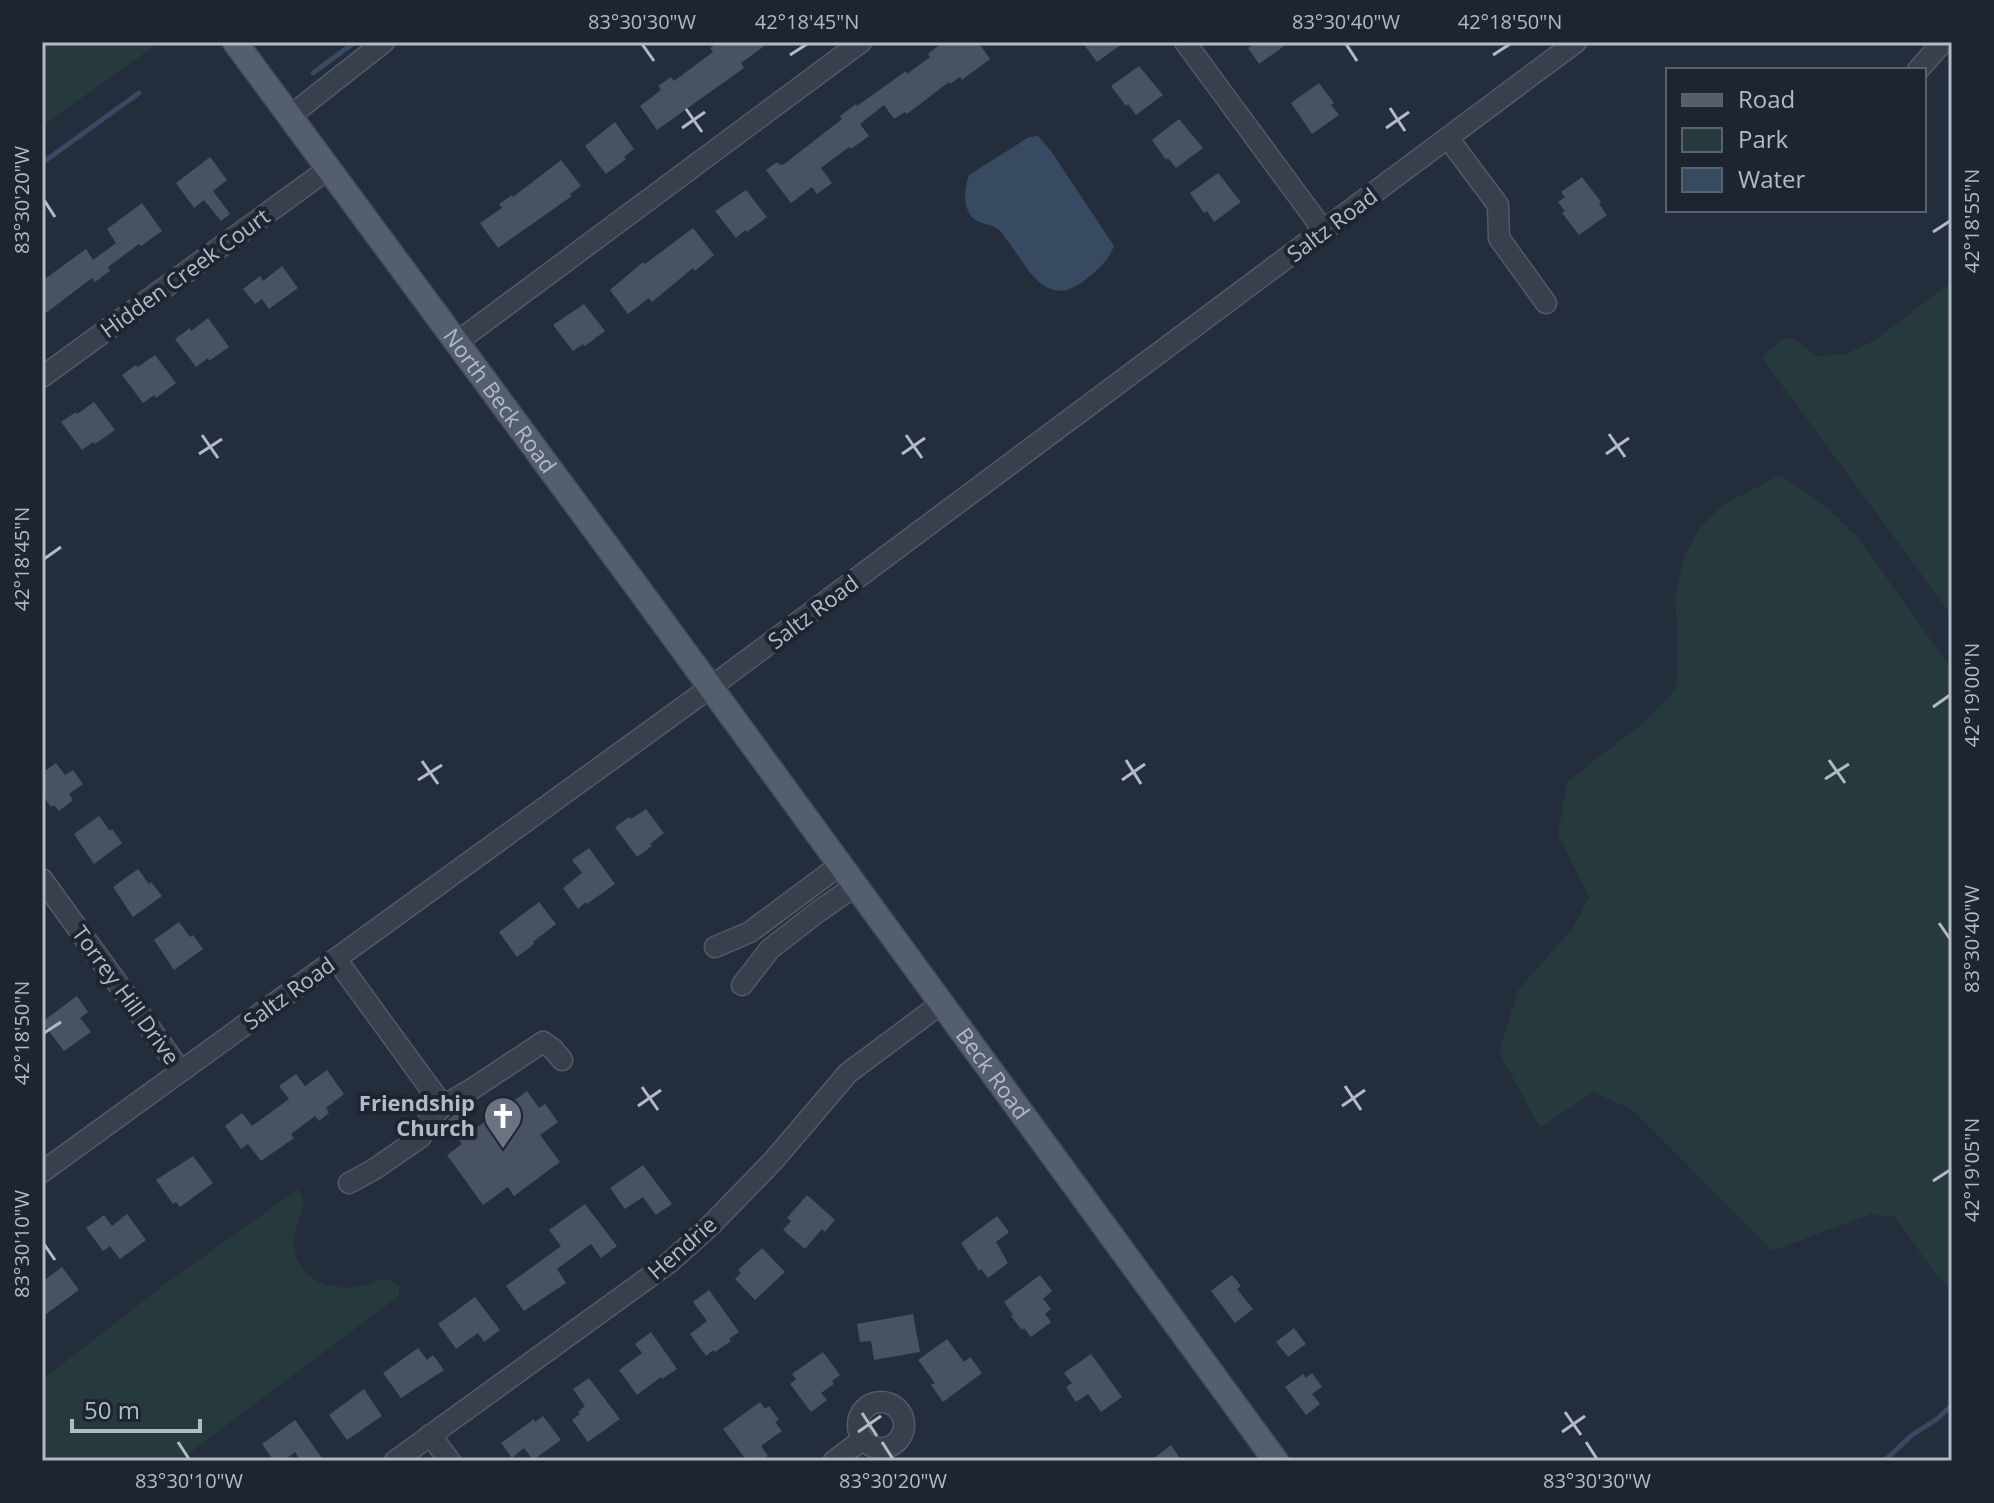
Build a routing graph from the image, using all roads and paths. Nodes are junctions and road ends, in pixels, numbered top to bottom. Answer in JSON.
{"nodes":[{"id":1,"x":235,"y":42,"type":"edge"},
{"id":2,"x":384,"y":42,"type":"edge"},
{"id":3,"x":861,"y":42,"type":"edge"},
{"id":4,"x":1185,"y":42,"type":"edge"},
{"id":5,"x":1574,"y":42,"type":"edge"},
{"id":6,"x":1945,"y":42,"type":"edge"},
{"id":7,"x":1952,"y":50,"type":"edge"},
{"id":8,"x":1920,"y":68,"type":"edge"},
{"id":9,"x":290,"y":116,"type":"junction"},
{"id":10,"x":1448,"y":138,"type":"junction"},
{"id":11,"x":328,"y":169,"type":"junction"},
{"id":12,"x":1324,"y":231,"type":"junction"},
{"id":13,"x":1546,"y":303,"type":"dead end"},
{"id":14,"x":457,"y":342,"type":"junction"},
{"id":15,"x":42,"y":377,"type":"edge"},
{"id":16,"x":711,"y":687,"type":"junction"},
{"id":17,"x":840,"y":865,"type":"junction"},
{"id":18,"x":42,"y":879,"type":"edge"},
{"id":19,"x":855,"y":886,"type":"junction"},
{"id":20,"x":715,"y":947,"type":"dead end"},
{"id":21,"x":336,"y":959,"type":"junction"},
{"id":22,"x":742,"y":985,"type":"dead end"},
{"id":23,"x":942,"y":1003,"type":"junction"},
{"id":24,"x":562,"y":1060,"type":"dead end"},
{"id":25,"x":181,"y":1071,"type":"junction"},
{"id":26,"x":443,"y":1106,"type":"junction"},
{"id":27,"x":42,"y":1172,"type":"edge"},
{"id":28,"x":349,"y":1183,"type":"dead end"},
{"id":29,"x":430,"y":1435,"type":"junction"},
{"id":30,"x":862,"y":1440,"type":"dead end"},
{"id":31,"x":395,"y":1461,"type":"edge"},
{"id":32,"x":450,"y":1461,"type":"edge"},
{"id":33,"x":834,"y":1461,"type":"edge"},
{"id":34,"x":1276,"y":1461,"type":"edge"}],
"edges":[{"from":1,"to":9,"type":"main road","name":"North Beck Road"},
{"from":2,"to":9,"type":"street"},
{"from":3,"to":14,"type":"street"},
{"from":4,"to":12,"type":"street"},
{"from":5,"to":10,"type":"street","name":"Saltz Road"},
{"from":6,"to":7,"type":"street"},
{"from":6,"to":8,"type":"street"},
{"from":9,"to":11,"type":"main road","name":"North Beck Road"},
{"from":10,"to":12,"type":"street","name":"Saltz Road"},
{"from":10,"to":13,"type":"street"},
{"from":11,"to":14,"type":"main road","name":"North Beck Road"},
{"from":11,"to":15,"type":"street","name":"Hidden Creek Court"},
{"from":12,"to":16,"type":"street","name":"Saltz Road"},
{"from":14,"to":16,"type":"main road","name":"North Beck Road"},
{"from":16,"to":17,"type":"main road","name":"Beck Road"},
{"from":16,"to":21,"type":"street","name":"Saltz Road"},
{"from":17,"to":19,"type":"main road","name":"Beck Road"},
{"from":17,"to":20,"type":"street"},
{"from":18,"to":25,"type":"street","name":"Torrey Hill Drive"},
{"from":19,"to":22,"type":"street"},
{"from":19,"to":23,"type":"main road","name":"Beck Road"},
{"from":21,"to":25,"type":"street","name":"Saltz Road"},
{"from":21,"to":26,"type":"street"},
{"from":23,"to":29,"type":"street","name":"Hendrie"},
{"from":23,"to":34,"type":"main road","name":"Beck Road"},
{"from":24,"to":26,"type":"street"},
{"from":25,"to":27,"type":"street","name":"Saltz Road"},
{"from":26,"to":28,"type":"street"},
{"from":29,"to":31,"type":"street","name":"Hendrie"},
{"from":29,"to":32,"type":"street"},
{"from":30,"to":33,"type":"street"}]}
